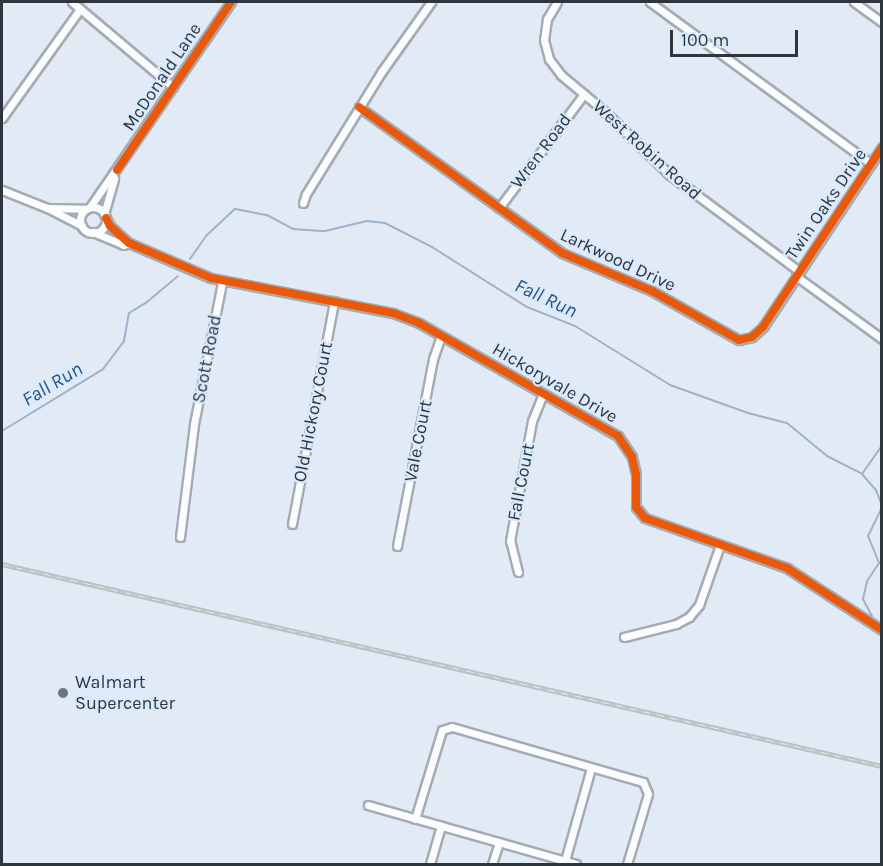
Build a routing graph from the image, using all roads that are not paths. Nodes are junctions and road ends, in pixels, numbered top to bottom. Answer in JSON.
{"nodes":[{"id":1,"x":72,"y":2,"type":"edge"},
{"id":2,"x":231,"y":2,"type":"edge"},
{"id":3,"x":431,"y":2,"type":"edge"},
{"id":4,"x":556,"y":2,"type":"edge"},
{"id":5,"x":650,"y":2,"type":"edge"},
{"id":6,"x":854,"y":2,"type":"edge"},
{"id":7,"x":80,"y":9,"type":"junction"},
{"id":8,"x":882,"y":22,"type":"edge"},
{"id":9,"x":173,"y":87,"type":"junction"},
{"id":10,"x":584,"y":94,"type":"junction"},
{"id":11,"x":359,"y":107,"type":"junction"},
{"id":12,"x":2,"y":118,"type":"edge"},
{"id":13,"x":882,"y":147,"type":"edge"},
{"id":14,"x":871,"y":164,"type":"junction"},
{"id":15,"x":117,"y":170,"type":"junction"},
{"id":16,"x":2,"y":190,"type":"edge"},
{"id":17,"x":303,"y":203,"type":"dead end"},
{"id":18,"x":47,"y":208,"type":"junction"},
{"id":19,"x":88,"y":208,"type":"junction"},
{"id":20,"x":499,"y":208,"type":"junction"},
{"id":21,"x":105,"y":216,"type":"junction"},
{"id":22,"x":82,"y":227,"type":"junction"},
{"id":23,"x":93,"y":232,"type":"junction"},
{"id":24,"x":129,"y":243,"type":"junction"},
{"id":25,"x":798,"y":274,"type":"junction"},
{"id":26,"x":222,"y":282,"type":"junction"},
{"id":27,"x":334,"y":301,"type":"junction"},
{"id":28,"x":441,"y":336,"type":"junction"},
{"id":29,"x":882,"y":339,"type":"edge"},
{"id":30,"x":543,"y":394,"type":"junction"},
{"id":31,"x":292,"y":524,"type":"dead end"},
{"id":32,"x":180,"y":537,"type":"dead end"},
{"id":33,"x":720,"y":545,"type":"junction"},
{"id":34,"x":397,"y":546,"type":"dead end"},
{"id":35,"x":518,"y":572,"type":"dead end"},
{"id":36,"x":882,"y":630,"type":"edge"},
{"id":37,"x":624,"y":637,"type":"dead end"},
{"id":38,"x":591,"y":768,"type":"junction"},
{"id":39,"x":368,"y":805,"type":"dead end"},
{"id":40,"x":415,"y":819,"type":"junction"},
{"id":41,"x":441,"y":826,"type":"junction"},
{"id":42,"x":499,"y":842,"type":"junction"},
{"id":43,"x":565,"y":863,"type":"edge"},
{"id":44,"x":430,"y":864,"type":"edge"},
{"id":45,"x":492,"y":864,"type":"edge"},
{"id":46,"x":576,"y":864,"type":"edge"},
{"id":47,"x":627,"y":864,"type":"edge"}],
"edges":[{"from":1,"to":7,"type":"street"},
{"from":2,"to":9,"type":"street","name":"McDonald Lane"},
{"from":3,"to":11,"type":"street"},
{"from":4,"to":10,"type":"street","name":"West Robin Road"},
{"from":5,"to":14,"type":"street"},
{"from":6,"to":8,"type":"street"},
{"from":7,"to":9,"type":"street"},
{"from":7,"to":12,"type":"street"},
{"from":9,"to":15,"type":"street","name":"McDonald Lane"},
{"from":10,"to":20,"type":"street","name":"Wren Road"},
{"from":10,"to":25,"type":"street","name":"West Robin Road"},
{"from":11,"to":17,"type":"street"},
{"from":11,"to":20,"type":"street","name":"Larkwood Drive"},
{"from":13,"to":14,"type":"street","name":"Twin Oaks Drive"},
{"from":14,"to":25,"type":"street","name":"Twin Oaks Drive"},
{"from":15,"to":19,"type":"street","name":"McDonald Lane"},
{"from":15,"to":21,"type":"street","name":"McDonald Lane"},
{"from":16,"to":18,"type":"street"},
{"from":18,"to":19,"type":"street"},
{"from":18,"to":22,"type":"street"},
{"from":19,"to":21,"type":"street"},
{"from":19,"to":22,"type":"street"},
{"from":20,"to":25,"type":"street","name":"Larkwood Drive"},
{"from":21,"to":23,"type":"street"},
{"from":21,"to":24,"type":"street"},
{"from":22,"to":23,"type":"street"},
{"from":23,"to":24,"type":"street"},
{"from":24,"to":26,"type":"street"},
{"from":25,"to":29,"type":"street","name":"West Robin Road"},
{"from":26,"to":27,"type":"street","name":"Hickoryvale Drive"},
{"from":26,"to":32,"type":"street","name":"Scott Road"},
{"from":27,"to":28,"type":"street","name":"Hickoryvale Drive"},
{"from":27,"to":31,"type":"street","name":"Old Hickory Court"},
{"from":28,"to":30,"type":"street","name":"Hickoryvale Drive"},
{"from":28,"to":34,"type":"street","name":"Vale Court"},
{"from":30,"to":33,"type":"street","name":"Hickoryvale Drive"},
{"from":30,"to":35,"type":"street","name":"Fall Court"},
{"from":33,"to":36,"type":"street","name":"Hickoryvale Drive"},
{"from":33,"to":37,"type":"street"},
{"from":38,"to":40,"type":"street"},
{"from":38,"to":43,"type":"street"},
{"from":38,"to":47,"type":"street"},
{"from":39,"to":40,"type":"street"},
{"from":40,"to":41,"type":"street"},
{"from":41,"to":42,"type":"street"},
{"from":41,"to":44,"type":"street"},
{"from":42,"to":43,"type":"street"},
{"from":42,"to":45,"type":"street"},
{"from":43,"to":46,"type":"street"}]}
